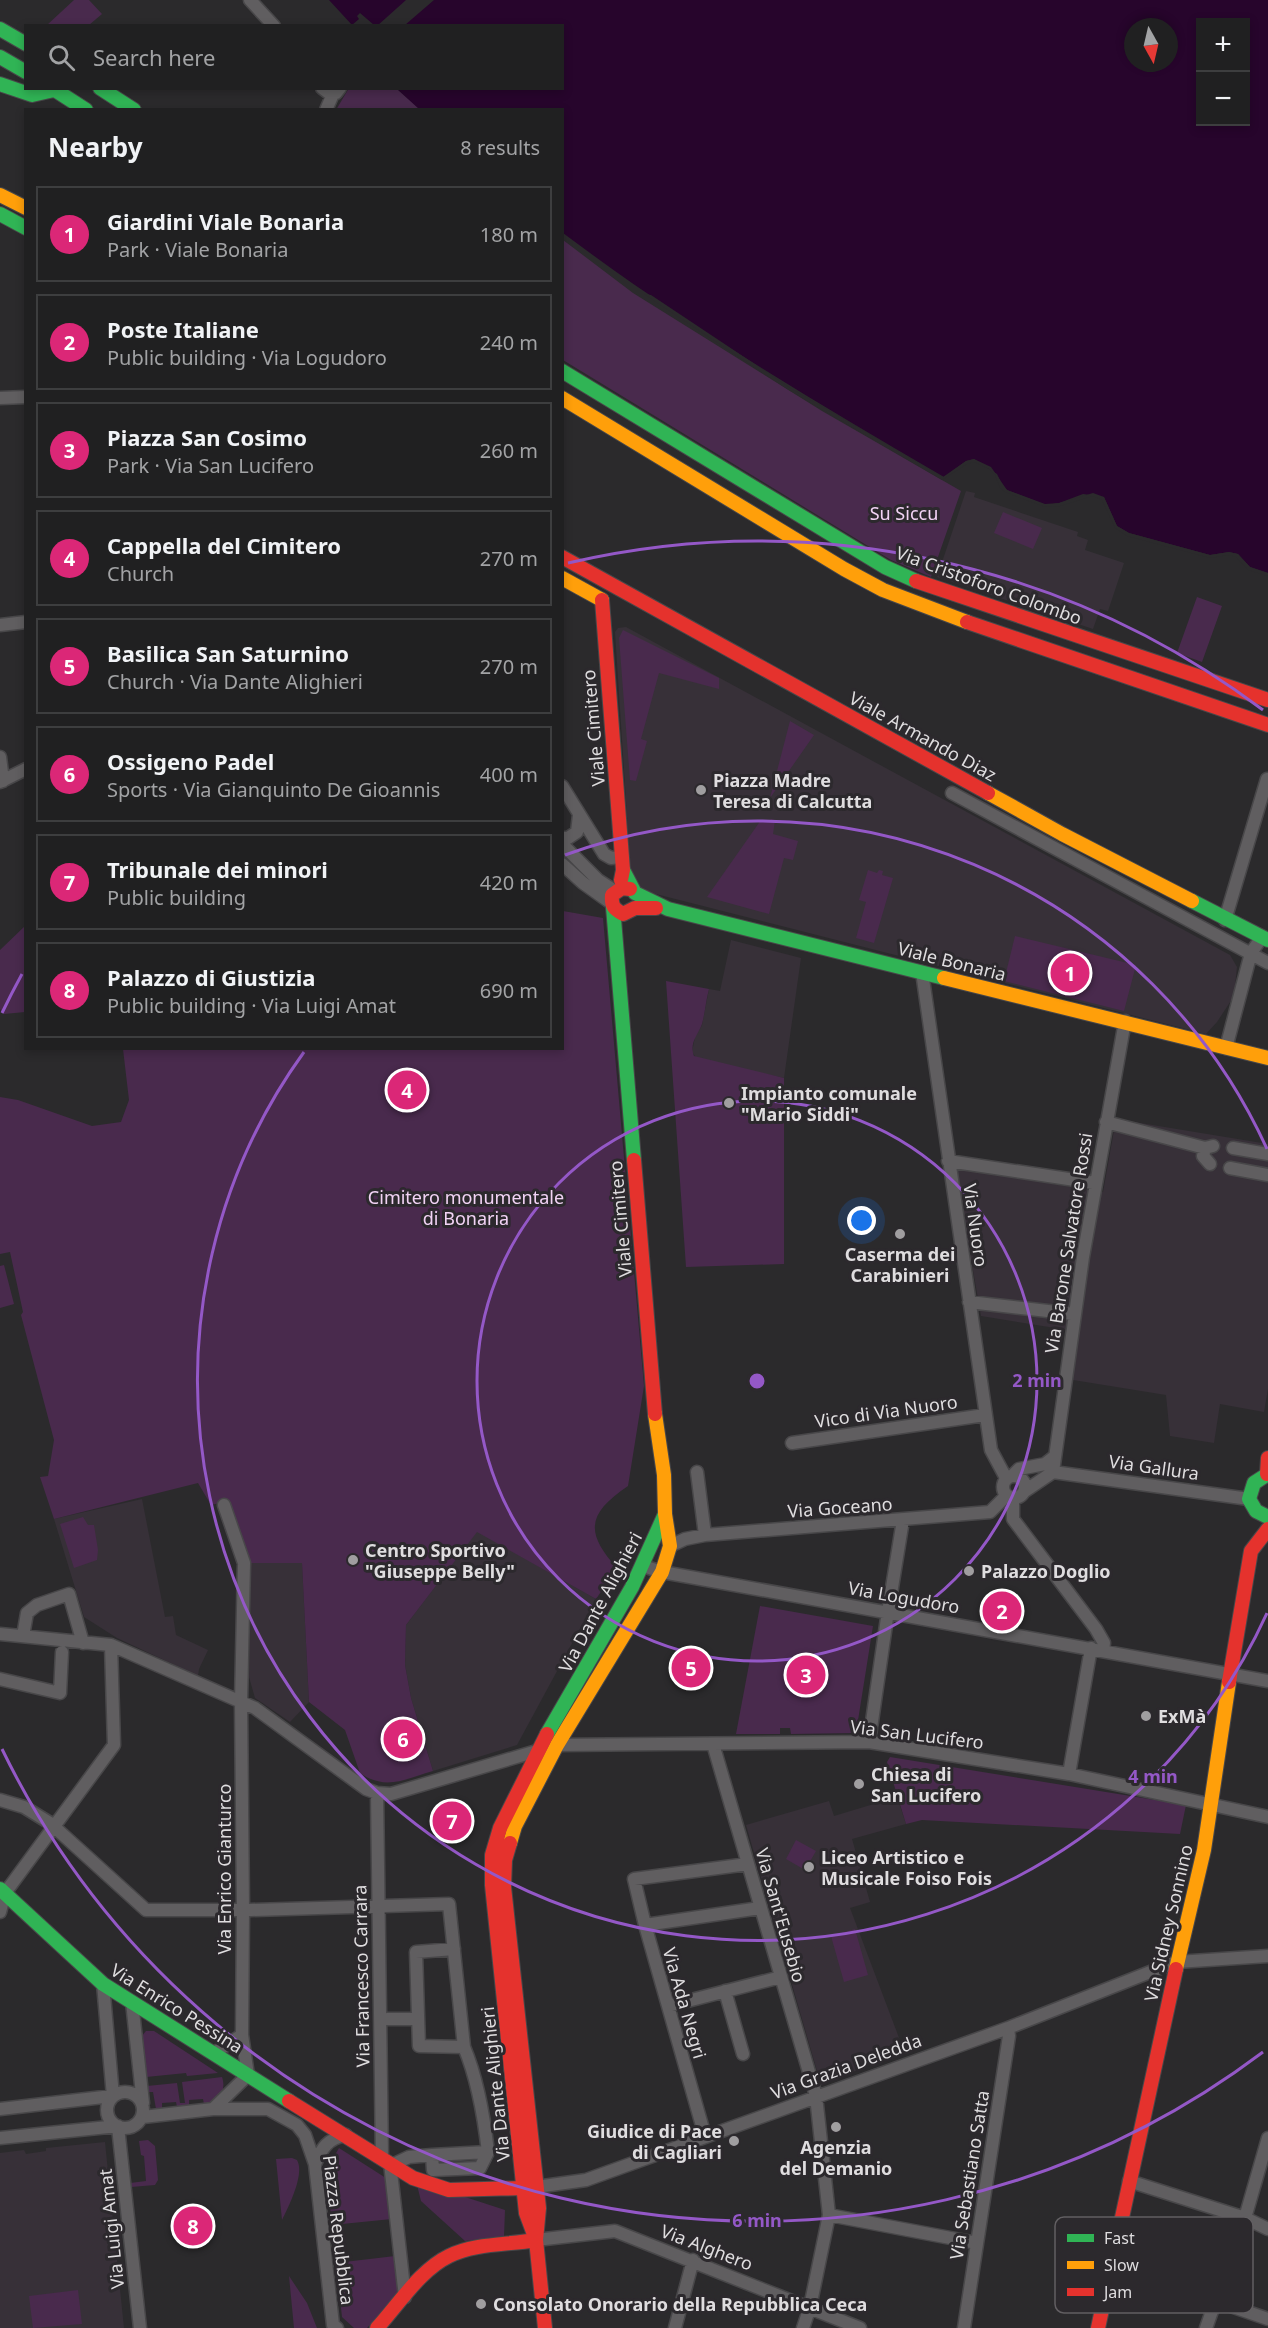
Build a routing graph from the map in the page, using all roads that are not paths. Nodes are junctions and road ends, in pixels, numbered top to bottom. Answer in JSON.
{"nodes":[{"id":1,"x":250,"y":0,"type":"edge"},
{"id":2,"x":272,"y":24,"type":"edge"},
{"id":3,"x":0,"y":29,"type":"edge"},
{"id":4,"x":24,"y":43,"type":"edge"},
{"id":5,"x":0,"y":57,"type":"edge"},
{"id":6,"x":24,"y":71,"type":"edge"},
{"id":7,"x":0,"y":84,"type":"edge"},
{"id":8,"x":51,"y":90,"type":"edge"},
{"id":9,"x":55,"y":90,"type":"edge"},
{"id":10,"x":103,"y":90,"type":"edge"},
{"id":11,"x":332,"y":90,"type":"edge"},
{"id":12,"x":83,"y":108,"type":"edge"},
{"id":13,"x":131,"y":108,"type":"edge"},
{"id":14,"x":327,"y":108,"type":"edge"},
{"id":15,"x":0,"y":195,"type":"edge"},
{"id":16,"x":24,"y":207,"type":"edge"},
{"id":17,"x":0,"y":214,"type":"edge"},
{"id":18,"x":24,"y":227,"type":"edge"},
{"id":19,"x":564,"y":372,"type":"edge"},
{"id":20,"x":24,"y":397,"type":"edge"},
{"id":21,"x":0,"y":398,"type":"edge"},
{"id":22,"x":564,"y":399,"type":"edge"},
{"id":23,"x":564,"y":558,"type":"edge"},
{"id":24,"x":564,"y":579,"type":"edge"},
{"id":25,"x":611,"y":583,"type":"junction"},
{"id":26,"x":602,"y":600,"type":"junction"},
{"id":27,"x":24,"y":622,"type":"edge"},
{"id":28,"x":0,"y":625,"type":"edge"},
{"id":29,"x":1268,"y":700,"type":"edge"},
{"id":30,"x":1268,"y":725,"type":"edge"},
{"id":31,"x":0,"y":758,"type":"edge"},
{"id":32,"x":24,"y":770,"type":"edge"},
{"id":33,"x":1267,"y":779,"type":"edge"},
{"id":34,"x":1,"y":781,"type":"edge"},
{"id":35,"x":564,"y":789,"type":"edge"},
{"id":36,"x":952,"y":793,"type":"dead end"},
{"id":37,"x":579,"y":815,"type":"junction"},
{"id":38,"x":564,"y":838,"type":"edge"},
{"id":39,"x":564,"y":846,"type":"edge"},
{"id":40,"x":622,"y":863,"type":"junction"},
{"id":41,"x":564,"y":866,"type":"edge"},
{"id":42,"x":621,"y":902,"type":"junction"},
{"id":43,"x":1226,"y":920,"type":"junction"},
{"id":44,"x":1265,"y":939,"type":"edge"},
{"id":45,"x":1251,"y":953,"type":"junction"},
{"id":46,"x":1268,"y":963,"type":"edge"},
{"id":47,"x":922,"y":972,"type":"junction"},
{"id":48,"x":1125,"y":1021,"type":"junction"},
{"id":49,"x":1226,"y":1048,"type":"junction"},
{"id":50,"x":1268,"y":1058,"type":"edge"},
{"id":51,"x":1268,"y":1066,"type":"edge"},
{"id":52,"x":1106,"y":1122,"type":"junction"},
{"id":53,"x":1233,"y":1148,"type":"dead end"},
{"id":54,"x":1268,"y":1154,"type":"edge"},
{"id":55,"x":948,"y":1161,"type":"junction"},
{"id":56,"x":1210,"y":1164,"type":"dead end"},
{"id":57,"x":1230,"y":1168,"type":"dead end"},
{"id":58,"x":1268,"y":1175,"type":"edge"},
{"id":59,"x":1095,"y":1183,"type":"junction"},
{"id":60,"x":969,"y":1302,"type":"junction"},
{"id":61,"x":1074,"y":1314,"type":"junction"},
{"id":62,"x":985,"y":1415,"type":"junction"},
{"id":63,"x":792,"y":1443,"type":"dead end"},
{"id":64,"x":1054,"y":1457,"type":"junction"},
{"id":65,"x":1268,"y":1458,"type":"edge"},
{"id":66,"x":697,"y":1472,"type":"dead end"},
{"id":67,"x":1053,"y":1472,"type":"junction"},
{"id":68,"x":1268,"y":1474,"type":"edge"},
{"id":69,"x":1009,"y":1477,"type":"junction"},
{"id":70,"x":1025,"y":1491,"type":"junction"},
{"id":71,"x":1010,"y":1497,"type":"junction"},
{"id":72,"x":1250,"y":1499,"type":"junction"},
{"id":73,"x":224,"y":1504,"type":"dead end"},
{"id":74,"x":664,"y":1514,"type":"junction"},
{"id":75,"x":1268,"y":1517,"type":"edge"},
{"id":76,"x":903,"y":1520,"type":"junction"},
{"id":77,"x":1268,"y":1529,"type":"edge"},
{"id":78,"x":705,"y":1535,"type":"junction"},
{"id":79,"x":670,"y":1546,"type":"junction"},
{"id":80,"x":643,"y":1566,"type":"junction"},
{"id":81,"x":662,"y":1572,"type":"junction"},
{"id":82,"x":0,"y":1634,"type":"edge"},
{"id":83,"x":22,"y":1636,"type":"junction"},
{"id":84,"x":83,"y":1642,"type":"junction"},
{"id":85,"x":111,"y":1646,"type":"junction"},
{"id":86,"x":1097,"y":1649,"type":"junction"},
{"id":87,"x":62,"y":1652,"type":"dead end"},
{"id":88,"x":1230,"y":1675,"type":"junction"},
{"id":89,"x":0,"y":1679,"type":"edge"},
{"id":90,"x":1268,"y":1681,"type":"edge"},
{"id":91,"x":241,"y":1702,"type":"junction"},
{"id":92,"x":868,"y":1742,"type":"junction"},
{"id":93,"x":713,"y":1744,"type":"junction"},
{"id":94,"x":557,"y":1745,"type":"junction"},
{"id":95,"x":538,"y":1750,"type":"junction"},
{"id":96,"x":1069,"y":1774,"type":"junction"},
{"id":97,"x":377,"y":1793,"type":"junction"},
{"id":98,"x":0,"y":1800,"type":"edge"},
{"id":99,"x":1210,"y":1803,"type":"junction"},
{"id":100,"x":1268,"y":1817,"type":"edge"},
{"id":101,"x":55,"y":1828,"type":"junction"},
{"id":102,"x":748,"y":1864,"type":"junction"},
{"id":103,"x":2,"y":1891,"type":"edge"},
{"id":104,"x":378,"y":1905,"type":"junction"},
{"id":105,"x":760,"y":1908,"type":"junction"},
{"id":106,"x":243,"y":1910,"type":"junction"},
{"id":107,"x":0,"y":1912,"type":"edge"},
{"id":108,"x":645,"y":1925,"type":"junction"},
{"id":109,"x":454,"y":1949,"type":"junction"},
{"id":110,"x":1268,"y":1956,"type":"edge"},
{"id":111,"x":1177,"y":1962,"type":"junction"},
{"id":112,"x":781,"y":1977,"type":"junction"},
{"id":113,"x":103,"y":1984,"type":"junction"},
{"id":114,"x":725,"y":1991,"type":"junction"},
{"id":115,"x":132,"y":2002,"type":"junction"},
{"id":116,"x":668,"y":2006,"type":"junction"},
{"id":117,"x":387,"y":2019,"type":"dead end"},
{"id":118,"x":418,"y":2019,"type":"junction"},
{"id":119,"x":1008,"y":2028,"type":"junction"},
{"id":120,"x":242,"y":2035,"type":"junction"},
{"id":121,"x":464,"y":2047,"type":"junction"},
{"id":122,"x":214,"y":2053,"type":"junction"},
{"id":123,"x":743,"y":2054,"type":"dead end"},
{"id":124,"x":248,"y":2074,"type":"junction"},
{"id":125,"x":113,"y":2096,"type":"junction"},
{"id":126,"x":816,"y":2096,"type":"junction"},
{"id":127,"x":289,"y":2100,"type":"joint"},
{"id":128,"x":0,"y":2109,"type":"edge"},
{"id":129,"x":213,"y":2109,"type":"junction"},
{"id":130,"x":143,"y":2112,"type":"junction"},
{"id":131,"x":118,"y":2126,"type":"junction"},
{"id":132,"x":346,"y":2135,"type":"junction"},
{"id":133,"x":705,"y":2136,"type":"junction"},
{"id":134,"x":0,"y":2138,"type":"edge"},
{"id":135,"x":1268,"y":2138,"type":"edge"},
{"id":136,"x":488,"y":2152,"type":"junction"},
{"id":137,"x":432,"y":2155,"type":"junction"},
{"id":138,"x":388,"y":2162,"type":"junction"},
{"id":139,"x":315,"y":2164,"type":"junction"},
{"id":140,"x":433,"y":2170,"type":"junction"},
{"id":141,"x":1129,"y":2181,"type":"junction"},
{"id":142,"x":436,"y":2186,"type":"junction"},
{"id":143,"x":530,"y":2188,"type":"junction"},
{"id":144,"x":829,"y":2215,"type":"junction"},
{"id":145,"x":1121,"y":2217,"type":"edge"},
{"id":146,"x":1242,"y":2217,"type":"edge"},
{"id":147,"x":1245,"y":2217,"type":"edge"},
{"id":148,"x":1253,"y":2222,"type":"edge"},
{"id":149,"x":1268,"y":2229,"type":"edge"},
{"id":150,"x":536,"y":2240,"type":"junction"},
{"id":151,"x":977,"y":2243,"type":"junction"},
{"id":152,"x":693,"y":2260,"type":"junction"},
{"id":153,"x":405,"y":2297,"type":"junction"},
{"id":154,"x":810,"y":2307,"type":"junction"},
{"id":155,"x":1101,"y":2313,"type":"edge"},
{"id":156,"x":1212,"y":2313,"type":"edge"},
{"id":157,"x":1251,"y":2313,"type":"edge"},
{"id":158,"x":1268,"y":2319,"type":"edge"},
{"id":159,"x":334,"y":2327,"type":"edge"},
{"id":160,"x":140,"y":2328,"type":"edge"},
{"id":161,"x":377,"y":2328,"type":"edge"},
{"id":162,"x":545,"y":2328,"type":"edge"},
{"id":163,"x":675,"y":2328,"type":"edge"},
{"id":164,"x":803,"y":2328,"type":"edge"},
{"id":165,"x":860,"y":2328,"type":"edge"},
{"id":166,"x":964,"y":2328,"type":"edge"},
{"id":167,"x":1098,"y":2328,"type":"edge"},
{"id":168,"x":1206,"y":2328,"type":"edge"}],
"edges":[{"from":1,"to":2,"type":"street"},
{"from":3,"to":4,"type":"main road"},
{"from":5,"to":6,"type":"main road"},
{"from":7,"to":8,"type":"main road"},
{"from":9,"to":12,"type":"main road"},
{"from":10,"to":13,"type":"main road"},
{"from":11,"to":14,"type":"street"},
{"from":15,"to":16,"type":"main road"},
{"from":17,"to":18,"type":"main road"},
{"from":19,"to":29,"type":"main road","name":"Via Cristoforo Colombo"},
{"from":20,"to":21,"type":"street"},
{"from":22,"to":30,"type":"main road"},
{"from":23,"to":25,"type":"main road","name":"Viale Armando Diaz"},
{"from":24,"to":26,"type":"main road"},
{"from":25,"to":26,"type":"main road"},
{"from":25,"to":43,"type":"main road","name":"Viale Armando Diaz"},
{"from":26,"to":40,"type":"main road","name":"Viale Cimitero"},
{"from":27,"to":28,"type":"street"},
{"from":31,"to":34,"type":"street"},
{"from":32,"to":34,"type":"street"},
{"from":33,"to":43,"type":"street"},
{"from":35,"to":37,"type":"street"},
{"from":36,"to":45,"type":"street","name":"Viale Armando Diaz"},
{"from":37,"to":38,"type":"street"},
{"from":37,"to":40,"type":"street"},
{"from":39,"to":42,"type":"street"},
{"from":40,"to":42,"type":"main road","name":"Viale Cimitero"},
{"from":41,"to":42,"type":"street"},
{"from":42,"to":47,"type":"main road","name":"Viale Bonaria"},
{"from":42,"to":74,"type":"main road","name":"Viale Cimitero"},
{"from":43,"to":44,"type":"main road","name":"Viale Armando Diaz"},
{"from":44,"to":45,"type":"street"},
{"from":45,"to":46,"type":"street","name":"Viale Armando Diaz"},
{"from":45,"to":49,"type":"street"},
{"from":47,"to":48,"type":"main road","name":"Viale Bonaria"},
{"from":47,"to":55,"type":"street","name":"Via Nuoro"},
{"from":48,"to":49,"type":"main road","name":"Viale Bonaria"},
{"from":48,"to":52,"type":"street","name":"Via Barone Salvatore Rossi"},
{"from":49,"to":50,"type":"main road","name":"Viale Bonaria"},
{"from":49,"to":51,"type":"main road","name":"Viale Bonaria"},
{"from":52,"to":56,"type":"street"},
{"from":52,"to":59,"type":"street","name":"Via Barone Salvatore Rossi"},
{"from":53,"to":54,"type":"street"},
{"from":55,"to":59,"type":"street"},
{"from":55,"to":60,"type":"street","name":"Via Nuoro"},
{"from":57,"to":58,"type":"street"},
{"from":59,"to":61,"type":"street","name":"Via Barone Salvatore Rossi"},
{"from":60,"to":61,"type":"street"},
{"from":60,"to":62,"type":"street","name":"Via Nuoro"},
{"from":61,"to":64,"type":"street","name":"Via Barone Salvatore Rossi"},
{"from":62,"to":63,"type":"street","name":"Vico di Via Nuoro"},
{"from":62,"to":69,"type":"street","name":"Via Nuoro"},
{"from":64,"to":67,"type":"street","name":"Via Barone Salvatore Rossi"},
{"from":64,"to":69,"type":"street"},
{"from":65,"to":68,"type":"main road"},
{"from":66,"to":78,"type":"street"},
{"from":67,"to":70,"type":"street"},
{"from":67,"to":72,"type":"street","name":"Via Gallura"},
{"from":68,"to":72,"type":"main road"},
{"from":69,"to":70,"type":"street"},
{"from":69,"to":71,"type":"street"},
{"from":70,"to":71,"type":"street"},
{"from":71,"to":76,"type":"street","name":"Via Goceano"},
{"from":71,"to":86,"type":"street"},
{"from":72,"to":75,"type":"main road"},
{"from":73,"to":91,"type":"street","name":"Via Enrico Gianturco"},
{"from":74,"to":79,"type":"main road","name":"Via Dante Alighieri"},
{"from":74,"to":80,"type":"main road","name":"Via Dante Alighieri"},
{"from":76,"to":78,"type":"street","name":"Via Goceano"},
{"from":76,"to":92,"type":"street"},
{"from":77,"to":88,"type":"main road","name":"Via Sidney Sonnino"},
{"from":78,"to":79,"type":"street","name":"Via Goceano"},
{"from":79,"to":81,"type":"main road","name":"Via Dante Alighieri"},
{"from":80,"to":81,"type":"street","name":"Via Logudoro"},
{"from":80,"to":95,"type":"main road","name":"Via Dante Alighieri"},
{"from":81,"to":86,"type":"street","name":"Via Logudoro"},
{"from":81,"to":94,"type":"main road","name":"Via Dante Alighieri"},
{"from":82,"to":83,"type":"street"},
{"from":83,"to":84,"type":"street"},
{"from":83,"to":84,"type":"street"},
{"from":84,"to":85,"type":"street"},
{"from":85,"to":91,"type":"street"},
{"from":85,"to":101,"type":"street"},
{"from":86,"to":88,"type":"street","name":"Via Logudoro"},
{"from":86,"to":96,"type":"street"},
{"from":87,"to":89,"type":"street"},
{"from":88,"to":90,"type":"street","name":"Via Logudoro"},
{"from":88,"to":99,"type":"main road","name":"Via Sidney Sonnino"},
{"from":91,"to":97,"type":"street"},
{"from":91,"to":106,"type":"street","name":"Via Enrico Gianturco"},
{"from":92,"to":93,"type":"street","name":"Via San Lucifero"},
{"from":92,"to":96,"type":"street","name":"Via San Lucifero"},
{"from":93,"to":94,"type":"street","name":"Via San Lucifero"},
{"from":93,"to":102,"type":"street","name":"Via Sant'Eusebio"},
{"from":94,"to":95,"type":"street","name":"Via San Lucifero"},
{"from":94,"to":143,"type":"main road","name":"Via Dante Alighieri"},
{"from":95,"to":97,"type":"street","name":"Via San Lucifero"},
{"from":95,"to":143,"type":"main road","name":"Via Dante Alighieri"},
{"from":96,"to":99,"type":"street","name":"Via San Lucifero"},
{"from":97,"to":104,"type":"street","name":"Via Francesco Carrara"},
{"from":98,"to":101,"type":"street"},
{"from":99,"to":100,"type":"street","name":"Via San Lucifero"},
{"from":99,"to":111,"type":"main road","name":"Via Sidney Sonnino"},
{"from":101,"to":103,"type":"street"},
{"from":101,"to":106,"type":"street"},
{"from":102,"to":105,"type":"street","name":"Via Sant'Eusebio"},
{"from":102,"to":108,"type":"street","name":"Via Ada Negri"},
{"from":103,"to":107,"type":"street"},
{"from":103,"to":113,"type":"main road","name":"Via Enrico Pessina"},
{"from":104,"to":106,"type":"street"},
{"from":104,"to":109,"type":"street"},
{"from":104,"to":138,"type":"street","name":"Via Francesco Carrara"},
{"from":105,"to":108,"type":"street"},
{"from":105,"to":112,"type":"street","name":"Via Sant'Eusebio"},
{"from":106,"to":120,"type":"street","name":"Via Enrico Gianturco"},
{"from":108,"to":116,"type":"street","name":"Via Ada Negri"},
{"from":109,"to":118,"type":"street"},
{"from":109,"to":121,"type":"street"},
{"from":110,"to":111,"type":"street","name":"Via Grazia Deledda"},
{"from":111,"to":119,"type":"street","name":"Via Grazia Deledda"},
{"from":111,"to":141,"type":"main road","name":"Via Sidney Sonnino"},
{"from":112,"to":114,"type":"street"},
{"from":112,"to":126,"type":"street","name":"Via Sant'Eusebio"},
{"from":113,"to":115,"type":"main road","name":"Via Enrico Pessina"},
{"from":113,"to":125,"type":"street","name":"Via Luigi Amat"},
{"from":114,"to":116,"type":"street"},
{"from":114,"to":123,"type":"street"},
{"from":115,"to":122,"type":"main road","name":"Via Enrico Pessina"},
{"from":115,"to":130,"type":"street"},
{"from":116,"to":133,"type":"street","name":"Via Ada Negri"},
{"from":117,"to":118,"type":"street"},
{"from":118,"to":121,"type":"street"},
{"from":119,"to":126,"type":"street","name":"Via Grazia Deledda"},
{"from":119,"to":151,"type":"street","name":"Via Sebastiano Satta"},
{"from":120,"to":122,"type":"street"},
{"from":120,"to":124,"type":"street","name":"Via Enrico Gianturco"},
{"from":121,"to":136,"type":"street"},
{"from":122,"to":124,"type":"main road","name":"Via Enrico Pessina"},
{"from":124,"to":127,"type":"main road","name":"Via Enrico Pessina"},
{"from":124,"to":129,"type":"street"},
{"from":125,"to":128,"type":"street"},
{"from":125,"to":130,"type":"street"},
{"from":125,"to":131,"type":"street","name":"Via Luigi Amat"},
{"from":126,"to":133,"type":"street","name":"Via Grazia Deledda"},
{"from":126,"to":144,"type":"street","name":"Via Sant'Eusebio"},
{"from":127,"to":132,"type":"main road","name":"Piazza Repubblica"},
{"from":129,"to":130,"type":"street"},
{"from":129,"to":139,"type":"street","name":"Piazza Repubblica"},
{"from":130,"to":131,"type":"street"},
{"from":131,"to":134,"type":"street"},
{"from":131,"to":160,"type":"street","name":"Via Luigi Amat"},
{"from":132,"to":138,"type":"main road","name":"Piazza Repubblica"},
{"from":132,"to":139,"type":"street"},
{"from":133,"to":143,"type":"street","name":"Via Grazia Deledda"},
{"from":135,"to":147,"type":"street"},
{"from":136,"to":137,"type":"street"},
{"from":136,"to":140,"type":"street"},
{"from":137,"to":138,"type":"street"},
{"from":137,"to":140,"type":"street"},
{"from":138,"to":142,"type":"main road","name":"Piazza Repubblica"},
{"from":138,"to":153,"type":"street","name":"Via Francesco Carrara"},
{"from":139,"to":159,"type":"street","name":"Piazza Repubblica"},
{"from":140,"to":142,"type":"street"},
{"from":141,"to":145,"type":"main road","name":"Via Sidney Sonnino"},
{"from":141,"to":146,"type":"street"},
{"from":142,"to":143,"type":"main road","name":"Piazza Repubblica"},
{"from":143,"to":150,"type":"main road","name":"Via Dante Alighieri"},
{"from":144,"to":151,"type":"street"},
{"from":144,"to":154,"type":"street","name":"Via Sant'Eusebio"},
{"from":148,"to":149,"type":"street"},
{"from":150,"to":152,"type":"street","name":"Via Alghero"},
{"from":150,"to":153,"type":"main road"},
{"from":150,"to":162,"type":"main road","name":"Via Dante Alighieri"},
{"from":151,"to":166,"type":"street","name":"Via Sebastiano Satta"},
{"from":152,"to":154,"type":"street","name":"Via Alghero"},
{"from":152,"to":163,"type":"street"},
{"from":153,"to":161,"type":"main road"},
{"from":154,"to":164,"type":"street","name":"Via Sant'Eusebio"},
{"from":154,"to":165,"type":"street","name":"Via Alghero"},
{"from":155,"to":167,"type":"main road","name":"Via Sidney Sonnino"},
{"from":156,"to":168,"type":"street"},
{"from":157,"to":158,"type":"street"}]}
